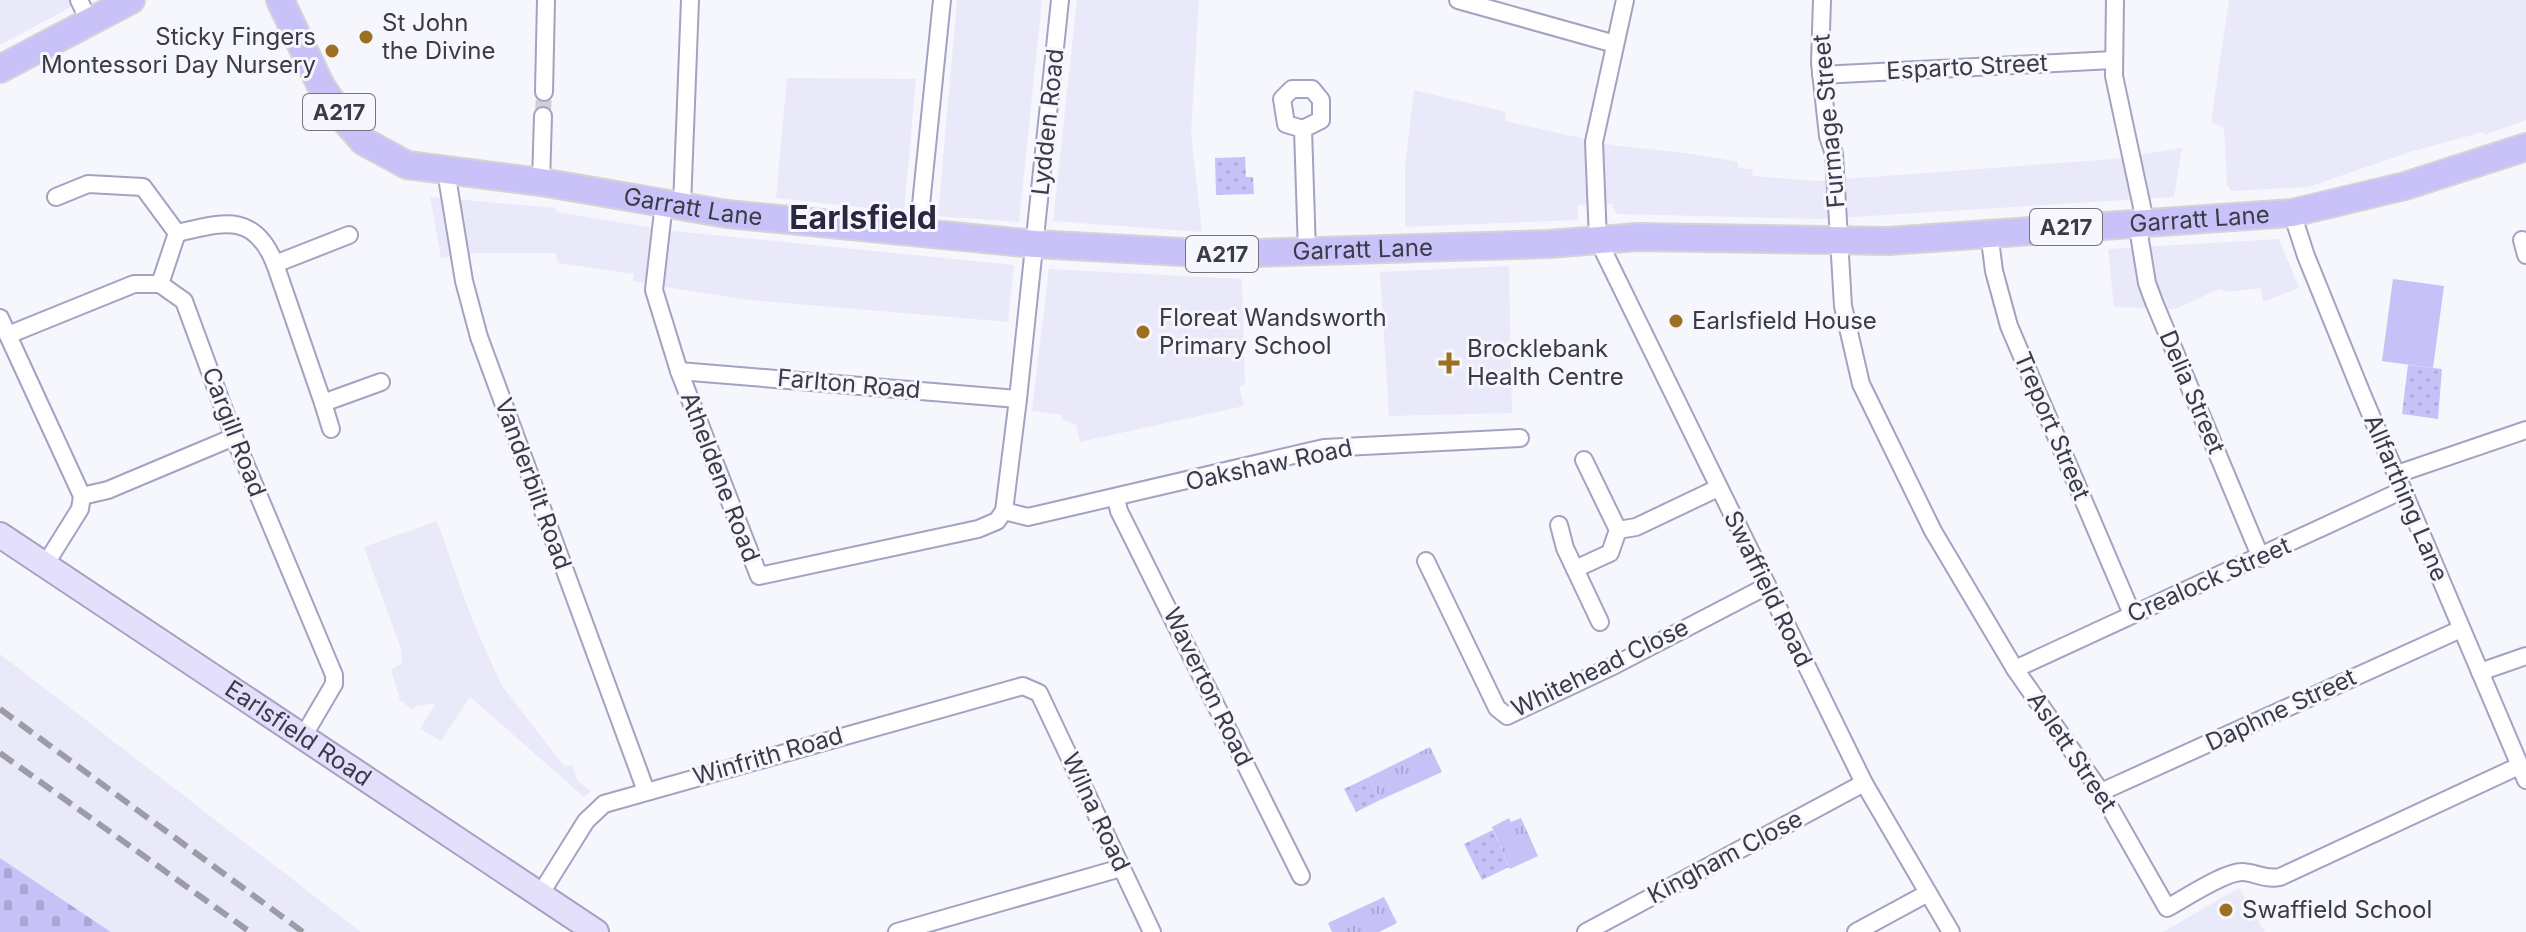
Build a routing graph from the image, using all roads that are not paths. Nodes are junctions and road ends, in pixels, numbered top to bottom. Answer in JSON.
{"nodes":[{"id":1,"x":131,"y":0,"type":"edge"},
{"id":2,"x":280,"y":0,"type":"edge"},
{"id":3,"x":546,"y":0,"type":"edge"},
{"id":4,"x":690,"y":0,"type":"edge"},
{"id":5,"x":942,"y":0,"type":"edge"},
{"id":6,"x":1060,"y":0,"type":"edge"},
{"id":7,"x":1458,"y":0,"type":"edge"},
{"id":8,"x":1625,"y":0,"type":"edge"},
{"id":9,"x":1822,"y":0,"type":"edge"},
{"id":10,"x":2115,"y":0,"type":"edge"},
{"id":11,"x":84,"y":11,"type":"edge"},
{"id":12,"x":1615,"y":44,"type":"junction"},
{"id":13,"x":2113,"y":60,"type":"junction"},
{"id":14,"x":0,"y":69,"type":"edge"},
{"id":15,"x":1821,"y":75,"type":"junction"},
{"id":16,"x":544,"y":92,"type":"tunnel mouth"},
{"id":17,"x":543,"y":116,"type":"tunnel mouth"},
{"id":18,"x":1303,"y":129,"type":"dead end"},
{"id":19,"x":2526,"y":147,"type":"edge"},
{"id":20,"x":446,"y":171,"type":"junction"},
{"id":21,"x":541,"y":182,"type":"junction"},
{"id":22,"x":56,"y":197,"type":"dead end"},
{"id":23,"x":673,"y":204,"type":"junction"},
{"id":24,"x":2292,"y":213,"type":"junction"},
{"id":25,"x":2141,"y":222,"type":"junction"},
{"id":26,"x":1989,"y":232,"type":"junction"},
{"id":27,"x":177,"y":233,"type":"junction"},
{"id":28,"x":918,"y":234,"type":"junction"},
{"id":29,"x":349,"y":235,"type":"dead end"},
{"id":30,"x":1598,"y":240,"type":"junction"},
{"id":31,"x":1839,"y":242,"type":"junction"},
{"id":32,"x":1035,"y":244,"type":"junction"},
{"id":33,"x":1307,"y":252,"type":"junction"},
{"id":34,"x":275,"y":264,"type":"junction"},
{"id":35,"x":160,"y":284,"type":"junction"},
{"id":36,"x":0,"y":318,"type":"edge"},
{"id":37,"x":8,"y":335,"type":"junction"},
{"id":38,"x":679,"y":371,"type":"junction"},
{"id":39,"x":381,"y":382,"type":"dead end"},
{"id":40,"x":1018,"y":399,"type":"junction"},
{"id":41,"x":323,"y":403,"type":"junction"},
{"id":42,"x":331,"y":429,"type":"dead end"},
{"id":43,"x":2526,"y":430,"type":"edge"},
{"id":44,"x":234,"y":437,"type":"junction"},
{"id":45,"x":1520,"y":438,"type":"dead end"},
{"id":46,"x":1584,"y":460,"type":"dead end"},
{"id":47,"x":2400,"y":482,"type":"junction"},
{"id":48,"x":1718,"y":488,"type":"junction"},
{"id":49,"x":82,"y":496,"type":"junction"},
{"id":50,"x":1116,"y":498,"type":"junction"},
{"id":51,"x":1004,"y":511,"type":"junction"},
{"id":52,"x":1559,"y":525,"type":"dead end"},
{"id":53,"x":1618,"y":530,"type":"junction"},
{"id":54,"x":0,"y":535,"type":"edge"},
{"id":55,"x":2261,"y":558,"type":"junction"},
{"id":56,"x":1426,"y":561,"type":"dead end"},
{"id":57,"x":45,"y":565,"type":"junction"},
{"id":58,"x":1575,"y":569,"type":"junction"},
{"id":59,"x":1767,"y":586,"type":"junction"},
{"id":60,"x":2132,"y":614,"type":"junction"},
{"id":61,"x":1600,"y":622,"type":"dead end"},
{"id":62,"x":2461,"y":629,"type":"junction"},
{"id":63,"x":2526,"y":656,"type":"edge"},
{"id":64,"x":2015,"y":669,"type":"junction"},
{"id":65,"x":2480,"y":672,"type":"junction"},
{"id":66,"x":1039,"y":693,"type":"joint"},
{"id":67,"x":304,"y":735,"type":"junction"},
{"id":68,"x":2523,"y":773,"type":"edge"},
{"id":69,"x":1864,"y":783,"type":"junction"},
{"id":70,"x":646,"y":791,"type":"junction"},
{"id":71,"x":2101,"y":792,"type":"junction"},
{"id":72,"x":1121,"y":868,"type":"junction"},
{"id":73,"x":1301,"y":876,"type":"dead end"},
{"id":74,"x":541,"y":893,"type":"junction"},
{"id":75,"x":1928,"y":893,"type":"junction"},
{"id":76,"x":596,"y":932,"type":"edge"},
{"id":77,"x":897,"y":932,"type":"edge"},
{"id":78,"x":1152,"y":932,"type":"edge"},
{"id":79,"x":1586,"y":932,"type":"edge"},
{"id":80,"x":1856,"y":932,"type":"edge"},
{"id":81,"x":1951,"y":932,"type":"edge"}],
"edges":[{"from":1,"to":11,"type":"main road"},
{"from":2,"to":20,"type":"main road","name":"Garratt Lane","number":"A217"},
{"from":3,"to":16,"type":"street"},
{"from":4,"to":23,"type":"street","name":"Atheldene Road"},
{"from":5,"to":28,"type":"street"},
{"from":6,"to":32,"type":"street","name":"Lydden Road"},
{"from":7,"to":12,"type":"street"},
{"from":8,"to":12,"type":"street"},
{"from":9,"to":15,"type":"street","name":"Furmage Street"},
{"from":10,"to":13,"type":"street","name":"Delia Street"},
{"from":11,"to":14,"type":"main road"},
{"from":12,"to":30,"type":"street"},
{"from":13,"to":15,"type":"street","name":"Esparto Street"},
{"from":13,"to":25,"type":"street","name":"Delia Street"},
{"from":15,"to":31,"type":"street","name":"Furmage Street"},
{"from":17,"to":21,"type":"street"},
{"from":18,"to":33,"type":"street"},
{"from":19,"to":24,"type":"main road","name":"Garratt Lane","number":"A217"},
{"from":20,"to":21,"type":"main road","name":"Garratt Lane","number":"A217"},
{"from":20,"to":70,"type":"street","name":"Vanderbilt Road"},
{"from":21,"to":23,"type":"main road","name":"Garratt Lane","number":"A217"},
{"from":22,"to":27,"type":"street"},
{"from":23,"to":28,"type":"main road","name":"Garratt Lane","number":"A217"},
{"from":23,"to":38,"type":"street","name":"Atheldene Road"},
{"from":24,"to":25,"type":"main road","name":"Garratt Lane","number":"A217"},
{"from":24,"to":47,"type":"street","name":"Allfarthing Lane"},
{"from":25,"to":26,"type":"main road","name":"Garratt Lane","number":"A217"},
{"from":25,"to":55,"type":"street","name":"Delia Street"},
{"from":26,"to":31,"type":"main road","name":"Garratt Lane","number":"A217"},
{"from":26,"to":60,"type":"street","name":"Treport Street"},
{"from":27,"to":34,"type":"street"},
{"from":27,"to":35,"type":"street"},
{"from":28,"to":32,"type":"main road","name":"Garratt Lane","number":"A217"},
{"from":29,"to":34,"type":"street"},
{"from":30,"to":31,"type":"main road","name":"Garratt Lane","number":"A217"},
{"from":30,"to":33,"type":"main road","name":"Garratt Lane","number":"A217"},
{"from":30,"to":48,"type":"street","name":"Swaffield Road"},
{"from":31,"to":64,"type":"street","name":"Aslett Street"},
{"from":32,"to":33,"type":"main road","name":"Garratt Lane","number":"A217"},
{"from":32,"to":40,"type":"street"},
{"from":34,"to":41,"type":"street"},
{"from":35,"to":37,"type":"street"},
{"from":35,"to":44,"type":"street","name":"Cargill Road"},
{"from":36,"to":37,"type":"street"},
{"from":37,"to":49,"type":"street"},
{"from":38,"to":40,"type":"street","name":"Farlton Road"},
{"from":38,"to":51,"type":"street","name":"Atheldene Road"},
{"from":39,"to":41,"type":"street"},
{"from":40,"to":51,"type":"street"},
{"from":41,"to":42,"type":"street"},
{"from":43,"to":47,"type":"street","name":"Crealock Street"},
{"from":44,"to":49,"type":"street"},
{"from":44,"to":67,"type":"street","name":"Cargill Road"},
{"from":45,"to":50,"type":"street","name":"Oakshaw Road"},
{"from":46,"to":53,"type":"street"},
{"from":47,"to":55,"type":"street","name":"Crealock Street"},
{"from":47,"to":62,"type":"street","name":"Allfarthing Lane"},
{"from":48,"to":53,"type":"street"},
{"from":48,"to":59,"type":"street","name":"Swaffield Road"},
{"from":49,"to":57,"type":"street"},
{"from":50,"to":51,"type":"street"},
{"from":50,"to":73,"type":"street","name":"Waverton Road"},
{"from":52,"to":58,"type":"street"},
{"from":53,"to":58,"type":"street"},
{"from":54,"to":57,"type":"main road","name":"Earlsfield Road"},
{"from":55,"to":60,"type":"street","name":"Crealock Street"},
{"from":56,"to":59,"type":"street","name":"Whitehead Close"},
{"from":57,"to":67,"type":"main road","name":"Earlsfield Road"},
{"from":58,"to":61,"type":"street"},
{"from":59,"to":69,"type":"street","name":"Swaffield Road"},
{"from":60,"to":64,"type":"street","name":"Crealock Street"},
{"from":62,"to":65,"type":"street","name":"Allfarthing Lane"},
{"from":62,"to":71,"type":"street","name":"Daphne Street"},
{"from":63,"to":65,"type":"street"},
{"from":64,"to":71,"type":"street","name":"Aslett Street"},
{"from":65,"to":68,"type":"street","name":"Allfarthing Lane"},
{"from":66,"to":70,"type":"street","name":"Winfrith Road"},
{"from":66,"to":72,"type":"street","name":"Wilna Road"},
{"from":67,"to":74,"type":"main road","name":"Earlsfield Road"},
{"from":68,"to":71,"type":"street","name":"Aslett Street"},
{"from":69,"to":75,"type":"street","name":"Swaffield Road"},
{"from":69,"to":79,"type":"street","name":"Kingham Close"},
{"from":70,"to":74,"type":"street","name":"Winfrith Road"},
{"from":72,"to":77,"type":"street"},
{"from":72,"to":78,"type":"street","name":"Wilna Road"},
{"from":74,"to":76,"type":"main road","name":"Earlsfield Road"},
{"from":75,"to":80,"type":"street"},
{"from":75,"to":81,"type":"street","name":"Swaffield Road"}]}
